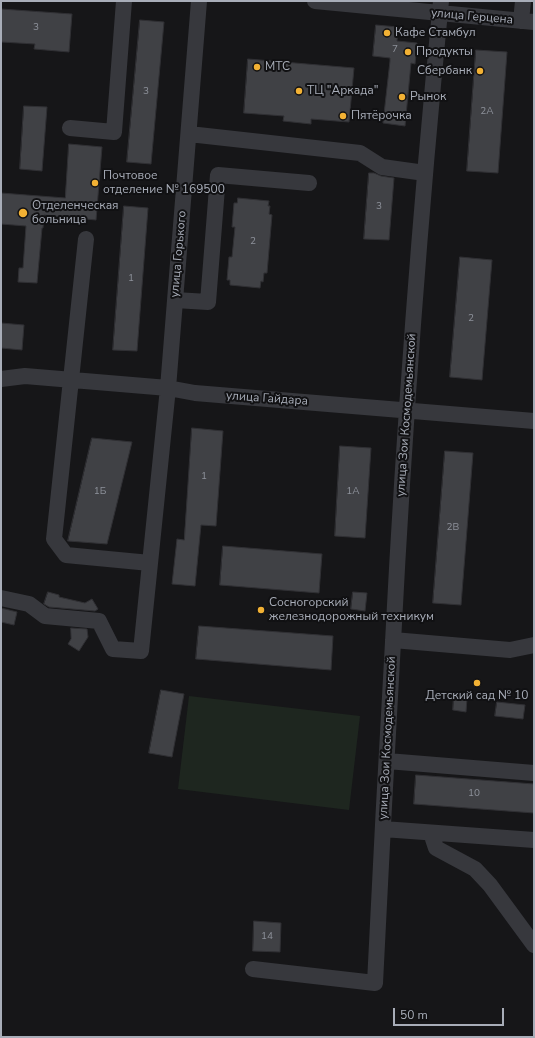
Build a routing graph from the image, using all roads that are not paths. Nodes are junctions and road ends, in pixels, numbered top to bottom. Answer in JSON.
{"nodes":[{"id":1,"x":124,"y":1,"type":"edge"},
{"id":2,"x":199,"y":1,"type":"edge"},
{"id":3,"x":315,"y":1,"type":"edge"},
{"id":4,"x":523,"y":1,"type":"edge"},
{"id":5,"x":335,"y":2,"type":"edge"},
{"id":6,"x":441,"y":8,"type":"edge"},
{"id":7,"x":528,"y":22,"type":"edge"},
{"id":8,"x":70,"y":128,"type":"dead end"},
{"id":9,"x":189,"y":134,"type":"junction"},
{"id":10,"x":425,"y":173,"type":"junction"},
{"id":11,"x":309,"y":183,"type":"dead end"},
{"id":12,"x":86,"y":239,"type":"dead end"},
{"id":13,"x":175,"y":300,"type":"junction"},
{"id":14,"x":1,"y":379,"type":"edge"},
{"id":15,"x":71,"y":380,"type":"junction"},
{"id":16,"x":168,"y":388,"type":"junction"},
{"id":17,"x":407,"y":410,"type":"junction"},
{"id":18,"x":534,"y":421,"type":"edge"},
{"id":19,"x":150,"y":563,"type":"junction"},
{"id":20,"x":1,"y":598,"type":"edge"},
{"id":21,"x":393,"y":640,"type":"junction"},
{"id":22,"x":534,"y":645,"type":"edge"},
{"id":23,"x":387,"y":761,"type":"junction"},
{"id":24,"x":534,"y":773,"type":"edge"},
{"id":25,"x":383,"y":829,"type":"junction"},
{"id":26,"x":431,"y":833,"type":"junction"},
{"id":27,"x":534,"y":840,"type":"edge"},
{"id":28,"x":534,"y":945,"type":"edge"},
{"id":29,"x":253,"y":969,"type":"dead end"}],
"edges":[{"from":1,"to":8,"type":"street"},
{"from":2,"to":9,"type":"street","name":"улица Горького"},
{"from":3,"to":5,"type":"street","name":"улица Герцена"},
{"from":4,"to":7,"type":"street"},
{"from":5,"to":6,"type":"street","name":"улица Герцена"},
{"from":6,"to":7,"type":"street","name":"улица Герцена"},
{"from":6,"to":10,"type":"street","name":"улица Зои Космодемьянской"},
{"from":9,"to":10,"type":"street"},
{"from":9,"to":13,"type":"street","name":"улица Горького"},
{"from":10,"to":17,"type":"street","name":"улица Зои Космодемьянской"},
{"from":11,"to":13,"type":"street"},
{"from":12,"to":15,"type":"street"},
{"from":13,"to":16,"type":"street","name":"улица Горького"},
{"from":14,"to":15,"type":"street","name":"улица Гайдара"},
{"from":15,"to":16,"type":"street","name":"улица Гайдара"},
{"from":15,"to":19,"type":"street"},
{"from":16,"to":17,"type":"street","name":"улица Гайдара"},
{"from":16,"to":19,"type":"street","name":"улица Горького"},
{"from":17,"to":18,"type":"street","name":"улица Гайдара"},
{"from":17,"to":21,"type":"street","name":"улица Зои Космодемьянской"},
{"from":19,"to":20,"type":"street","name":"улица Горького"},
{"from":21,"to":22,"type":"street"},
{"from":21,"to":23,"type":"street","name":"улица Зои Космодемьянской"},
{"from":23,"to":24,"type":"street"},
{"from":23,"to":25,"type":"street","name":"улица Зои Космодемьянской"},
{"from":25,"to":26,"type":"street"},
{"from":25,"to":29,"type":"street","name":"улица Зои Космодемьянской"},
{"from":26,"to":27,"type":"street"},
{"from":26,"to":28,"type":"street"}]}
